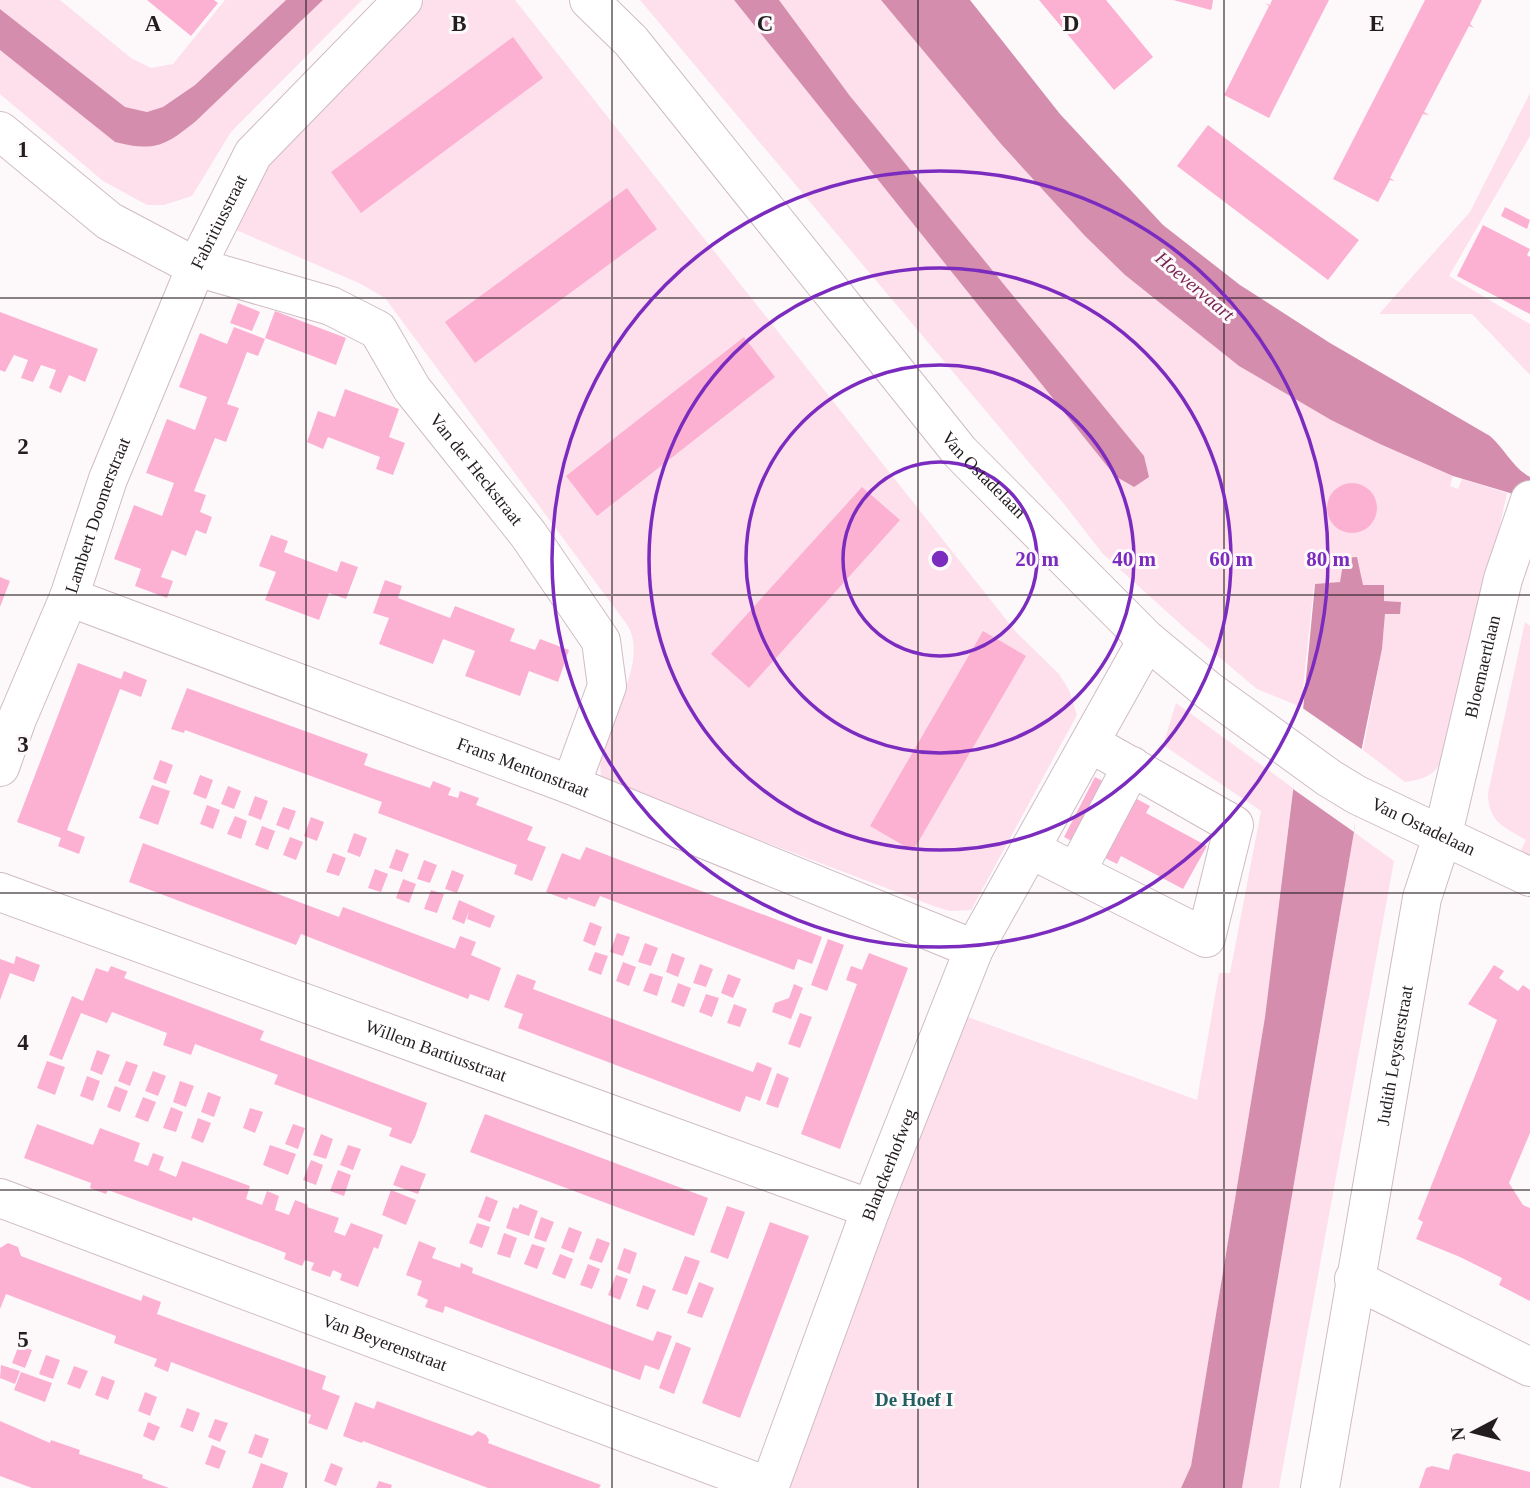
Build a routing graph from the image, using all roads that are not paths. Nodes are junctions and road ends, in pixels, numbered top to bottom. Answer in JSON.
{"nodes":[{"id":1,"x":403,"y":0,"type":"edge"},
{"id":2,"x":589,"y":0,"type":"edge"},
{"id":3,"x":616,"y":0,"type":"edge"},
{"id":4,"x":631,"y":41,"type":"junction"},
{"id":5,"x":0,"y":131,"type":"edge"},
{"id":6,"x":196,"y":267,"type":"junction"},
{"id":7,"x":1529,"y":502,"type":"edge"},
{"id":8,"x":69,"y":597,"type":"junction"},
{"id":9,"x":1147,"y":640,"type":"junction"},
{"id":10,"x":1090,"y":743,"type":"junction"},
{"id":11,"x":0,"y":766,"type":"edge"},
{"id":12,"x":1132,"y":766,"type":"junction"},
{"id":13,"x":571,"y":785,"type":"junction"},
{"id":14,"x":1443,"y":834,"type":"junction"},
{"id":15,"x":1030,"y":849,"type":"junction"},
{"id":16,"x":1076,"y":872,"type":"junction"},
{"id":17,"x":1530,"y":877,"type":"edge"},
{"id":18,"x":0,"y":892,"type":"edge"},
{"id":19,"x":974,"y":949,"type":"junction"},
{"id":20,"x":0,"y":1198,"type":"edge"},
{"id":21,"x":872,"y":1209,"type":"junction"},
{"id":22,"x":1354,"y":1279,"type":"junction"},
{"id":23,"x":1530,"y":1367,"type":"edge"},
{"id":24,"x":769,"y":1488,"type":"edge"},
{"id":25,"x":1320,"y":1488,"type":"edge"}],
"edges":[{"from":1,"to":6,"type":"street","name":"Fabritiusstraat"},
{"from":2,"to":4,"type":"street","name":"Van Ostadelaan"},
{"from":3,"to":4,"type":"street","name":"Van Ostadelaan"},
{"from":4,"to":9,"type":"street","name":"Van Ostadelaan"},
{"from":5,"to":6,"type":"street","name":"Fabritiusstraat"},
{"from":6,"to":8,"type":"street","name":"Lambert Doomerstraat"},
{"from":6,"to":13,"type":"street","name":"Van der Heckstraat"},
{"from":7,"to":14,"type":"street","name":"Bloemaertlaan"},
{"from":8,"to":11,"type":"street","name":"Lambert Doomerstraat"},
{"from":8,"to":13,"type":"street","name":"Frans Mentonstraat"},
{"from":9,"to":10,"type":"street","name":"Blanckerhofweg"},
{"from":9,"to":14,"type":"street","name":"Van Ostadelaan"},
{"from":10,"to":12,"type":"street"},
{"from":10,"to":15,"type":"street","name":"Blanckerhofweg"},
{"from":12,"to":16,"type":"street"},
{"from":12,"to":16,"type":"street"},
{"from":13,"to":19,"type":"street","name":"Frans Mentonstraat"},
{"from":14,"to":17,"type":"street","name":"Van Ostadelaan"},
{"from":14,"to":22,"type":"street","name":"Judith Leysterstraat"},
{"from":15,"to":16,"type":"street"},
{"from":15,"to":19,"type":"street","name":"Blanckerhofweg"},
{"from":18,"to":21,"type":"street","name":"Willem Bartiusstraat"},
{"from":19,"to":21,"type":"street","name":"Blanckerhofweg"},
{"from":20,"to":24,"type":"street","name":"Van Beyerenstraat"},
{"from":21,"to":24,"type":"street","name":"Blanckerhofweg"},
{"from":22,"to":23,"type":"street"},
{"from":22,"to":25,"type":"street","name":"Judith Leysterstraat"}]}
